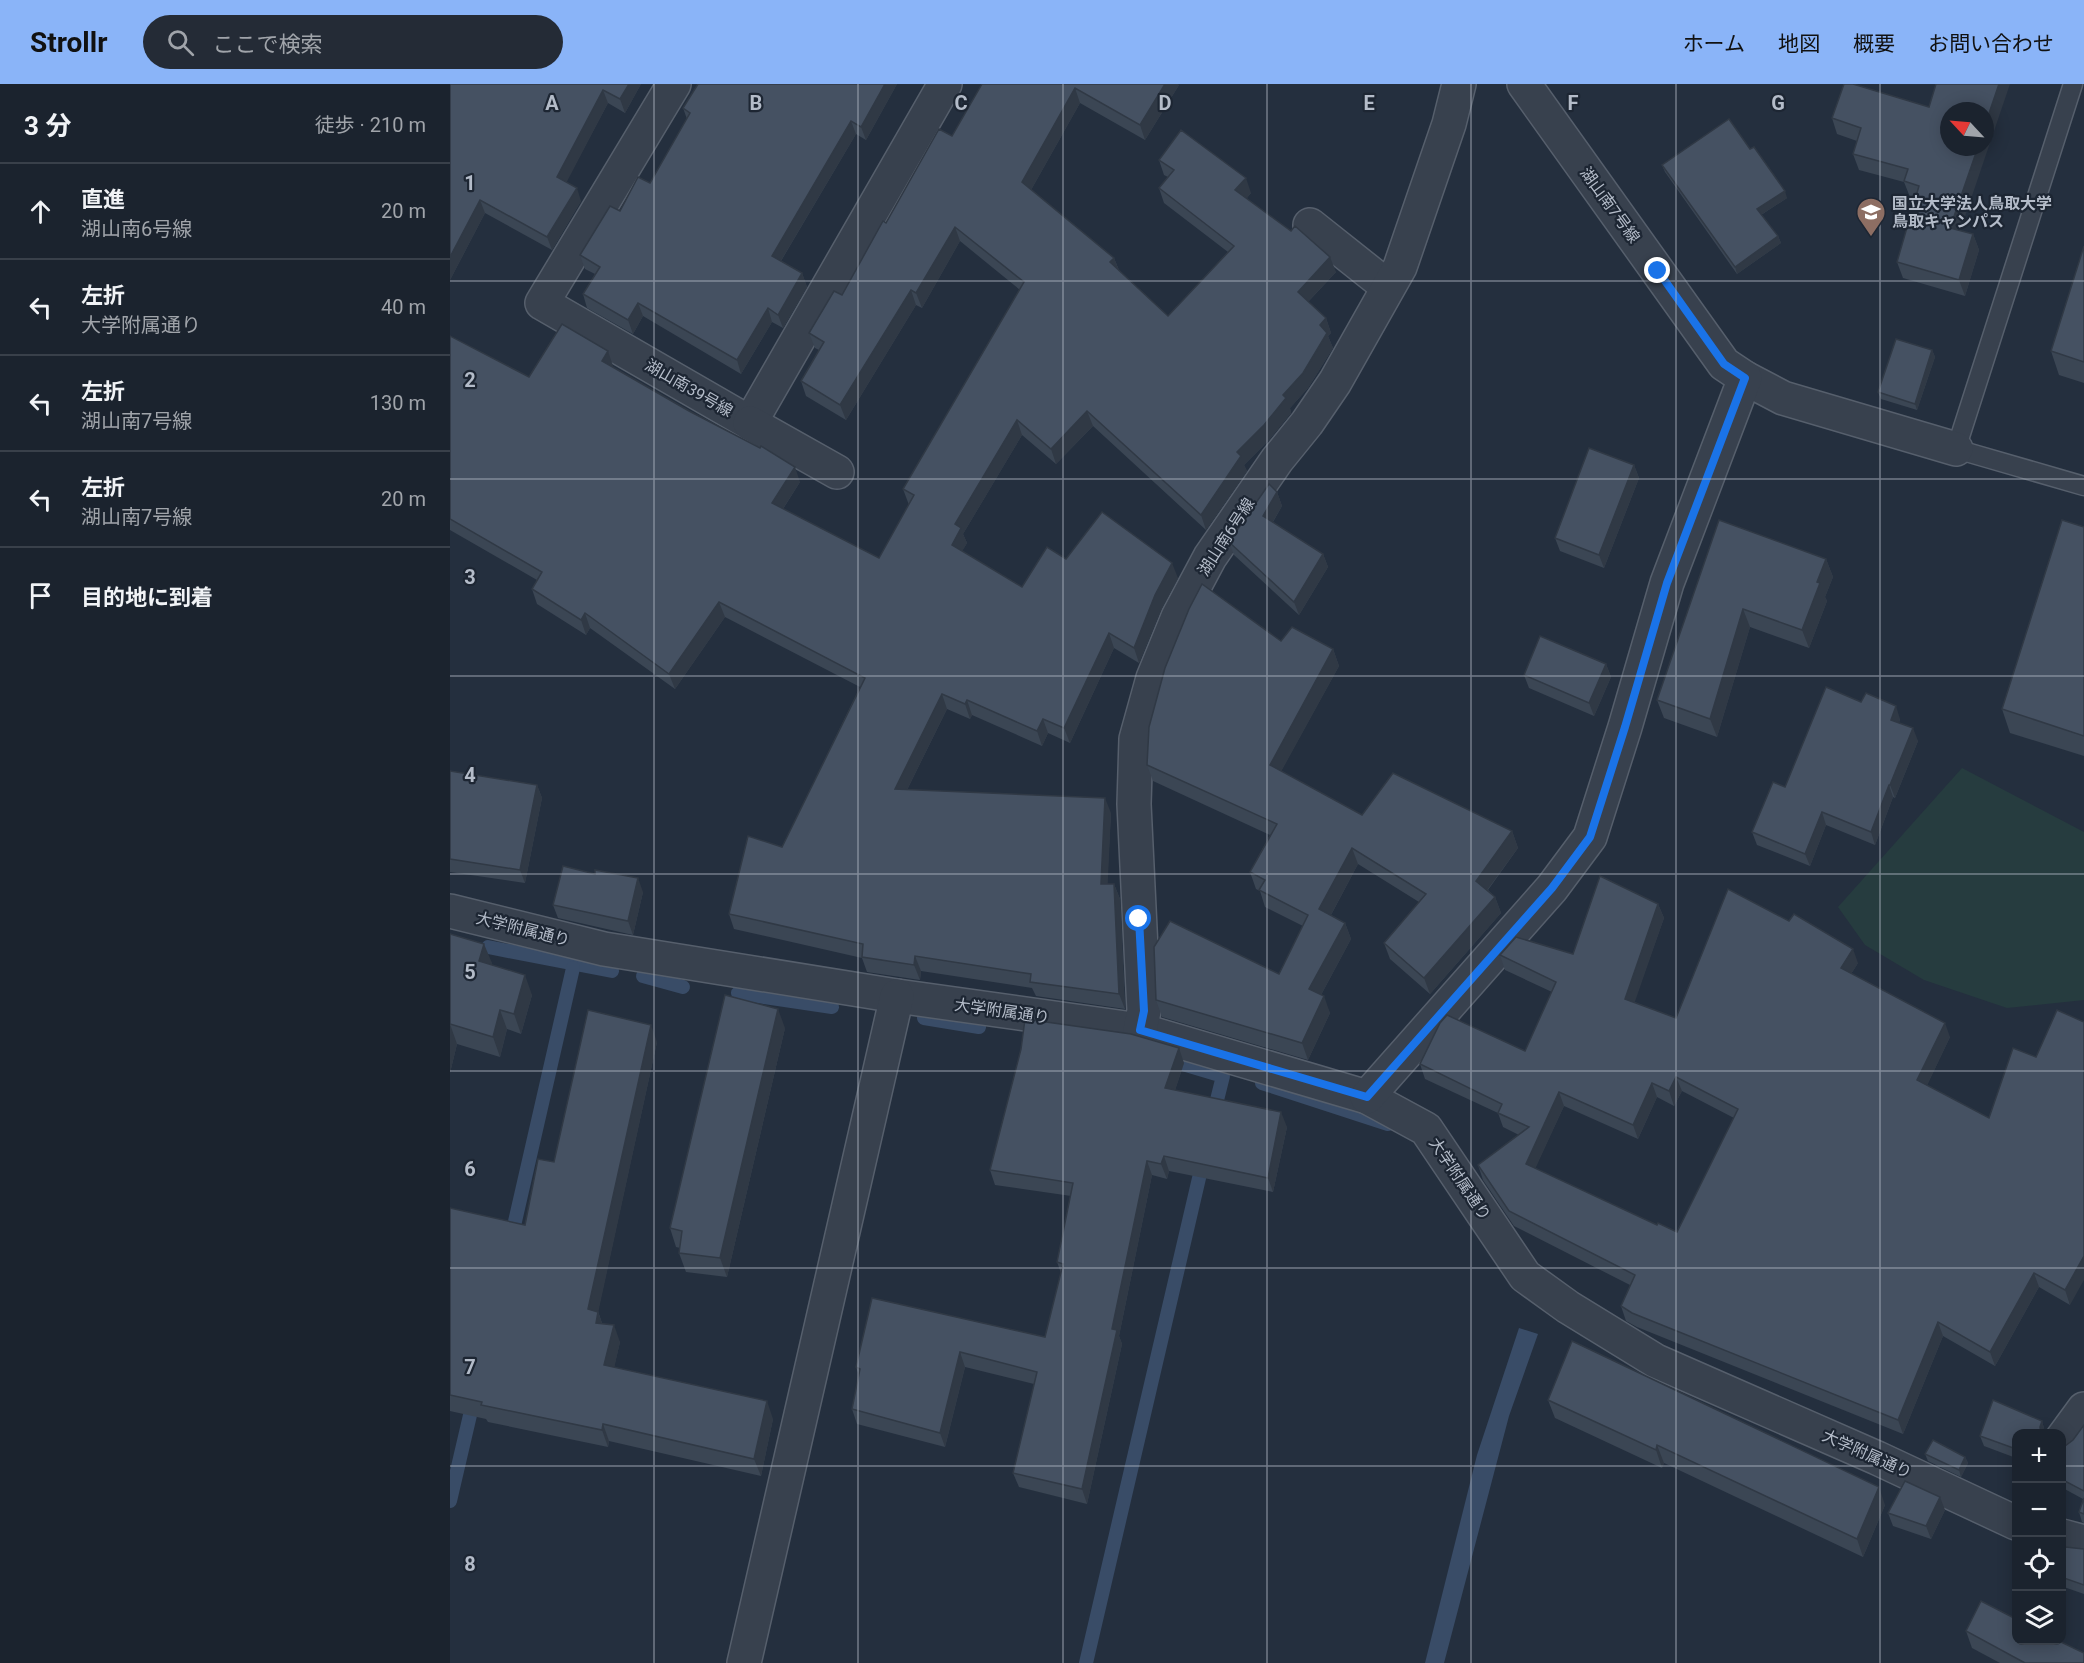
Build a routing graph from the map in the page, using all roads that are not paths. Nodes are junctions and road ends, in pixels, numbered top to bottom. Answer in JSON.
{"nodes":[{"id":1,"x":674,"y":84,"type":"edge"},
{"id":2,"x":945,"y":84,"type":"edge"},
{"id":3,"x":1459,"y":84,"type":"edge"},
{"id":4,"x":1524,"y":84,"type":"edge"},
{"id":5,"x":2073,"y":84,"type":"edge"},
{"id":6,"x":1310,"y":225,"type":"dead end"},
{"id":7,"x":1388,"y":287,"type":"junction"},
{"id":8,"x":1745,"y":378,"type":"junction"},
{"id":9,"x":750,"y":423,"type":"junction"},
{"id":10,"x":1956,"y":449,"type":"junction"},
{"id":11,"x":837,"y":472,"type":"dead end"},
{"id":12,"x":2084,"y":486,"type":"edge"},
{"id":13,"x":450,"y":911,"type":"edge"},
{"id":14,"x":897,"y":996,"type":"junction"},
{"id":15,"x":1140,"y":1030,"type":"junction"},
{"id":16,"x":1367,"y":1097,"type":"junction"},
{"id":17,"x":2084,"y":1409,"type":"edge"},
{"id":18,"x":2066,"y":1432,"type":"edge"},
{"id":19,"x":2012,"y":1520,"type":"edge"},
{"id":20,"x":2065,"y":1537,"type":"edge"},
{"id":21,"x":2084,"y":1542,"type":"edge"},
{"id":22,"x":744,"y":1663,"type":"edge"}],
"edges":[{"from":1,"to":9,"type":"street","name":"湖山南39号線"},
{"from":2,"to":9,"type":"street","name":"湖山南39号線"},
{"from":3,"to":7,"type":"street","name":"湖山南6号線"},
{"from":4,"to":8,"type":"street","name":"湖山南7号線"},
{"from":5,"to":10,"type":"lane"},
{"from":6,"to":7,"type":"street"},
{"from":7,"to":15,"type":"street","name":"湖山南6号線"},
{"from":8,"to":10,"type":"street","name":"湖山南7号線"},
{"from":8,"to":16,"type":"street"},
{"from":9,"to":11,"type":"street"},
{"from":10,"to":12,"type":"lane"},
{"from":13,"to":14,"type":"street","name":"大学附属通り"},
{"from":14,"to":15,"type":"street","name":"大学附属通り"},
{"from":14,"to":22,"type":"street"},
{"from":15,"to":16,"type":"street","name":"大学附属通り"},
{"from":16,"to":19,"type":"street","name":"大学附属通り"},
{"from":17,"to":18,"type":"street"},
{"from":20,"to":21,"type":"street"}]}
